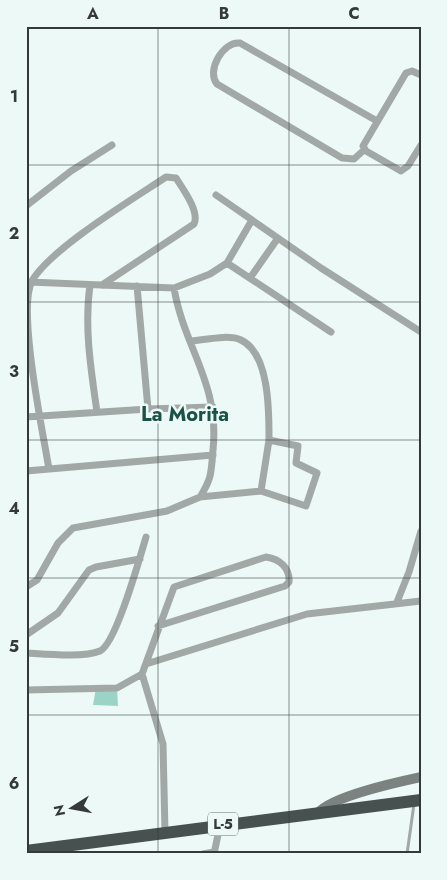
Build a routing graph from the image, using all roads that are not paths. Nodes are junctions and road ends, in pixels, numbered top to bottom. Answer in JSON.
{"nodes":[{"id":1,"x":421,"y":75,"type":"edge"},
{"id":2,"x":377,"y":121,"type":"junction"},
{"id":3,"x":112,"y":145,"type":"dead end"},
{"id":4,"x":421,"y":145,"type":"edge"},
{"id":5,"x":364,"y":150,"type":"junction"},
{"id":6,"x":216,"y":195,"type":"dead end"},
{"id":7,"x":26,"y":206,"type":"edge"},
{"id":8,"x":252,"y":220,"type":"junction"},
{"id":9,"x":278,"y":238,"type":"junction"},
{"id":10,"x":227,"y":263,"type":"junction"},
{"id":11,"x":250,"y":278,"type":"junction"},
{"id":12,"x":29,"y":282,"type":"edge"},
{"id":13,"x":90,"y":285,"type":"junction"},
{"id":14,"x":102,"y":285,"type":"junction"},
{"id":15,"x":137,"y":286,"type":"junction"},
{"id":16,"x":174,"y":288,"type":"junction"},
{"id":17,"x":331,"y":332,"type":"dead end"},
{"id":18,"x":421,"y":332,"type":"edge"},
{"id":19,"x":191,"y":341,"type":"junction"},
{"id":20,"x":213,"y":407,"type":"junction"},
{"id":21,"x":148,"y":409,"type":"junction"},
{"id":22,"x":97,"y":412,"type":"junction"},
{"id":23,"x":40,"y":416,"type":"junction"},
{"id":24,"x":26,"y":417,"type":"edge"},
{"id":25,"x":269,"y":440,"type":"junction"},
{"id":26,"x":213,"y":456,"type":"junction"},
{"id":27,"x":49,"y":469,"type":"junction"},
{"id":28,"x":26,"y":471,"type":"edge"},
{"id":29,"x":261,"y":491,"type":"junction"},
{"id":30,"x":200,"y":497,"type":"junction"},
{"id":31,"x":421,"y":531,"type":"edge"},
{"id":32,"x":146,"y":537,"type":"dead end"},
{"id":33,"x":140,"y":559,"type":"junction"},
{"id":34,"x":26,"y":587,"type":"edge"},
{"id":35,"x":421,"y":600,"type":"edge"},
{"id":36,"x":397,"y":602,"type":"junction"},
{"id":37,"x":158,"y":626,"type":"junction"},
{"id":38,"x":26,"y":635,"type":"edge"},
{"id":39,"x":26,"y":653,"type":"edge"},
{"id":40,"x":146,"y":664,"type":"junction"},
{"id":41,"x":142,"y":674,"type":"junction"},
{"id":42,"x":26,"y":690,"type":"edge"},
{"id":43,"x":421,"y":777,"type":"edge"},
{"id":44,"x":417,"y":800,"type":"edge"},
{"id":45,"x":318,"y":813,"type":"junction"},
{"id":46,"x":220,"y":825,"type":"junction"},
{"id":47,"x":165,"y":832,"type":"junction"},
{"id":48,"x":26,"y":851,"type":"edge"},
{"id":49,"x":45,"y":851,"type":"edge"},
{"id":50,"x":214,"y":853,"type":"edge"},
{"id":51,"x":203,"y":854,"type":"edge"},
{"id":52,"x":407,"y":854,"type":"edge"}],
"edges":[{"from":1,"to":2,"type":"street"},
{"from":2,"to":5,"type":"street"},
{"from":2,"to":5,"type":"street"},
{"from":3,"to":7,"type":"street"},
{"from":4,"to":5,"type":"street"},
{"from":6,"to":8,"type":"street"},
{"from":8,"to":9,"type":"street"},
{"from":8,"to":10,"type":"street"},
{"from":9,"to":11,"type":"street"},
{"from":9,"to":18,"type":"street"},
{"from":10,"to":11,"type":"street"},
{"from":10,"to":16,"type":"street"},
{"from":11,"to":17,"type":"street"},
{"from":12,"to":13,"type":"street"},
{"from":12,"to":14,"type":"street"},
{"from":12,"to":23,"type":"street"},
{"from":13,"to":14,"type":"street"},
{"from":13,"to":22,"type":"street"},
{"from":14,"to":15,"type":"street"},
{"from":15,"to":16,"type":"street"},
{"from":15,"to":21,"type":"street"},
{"from":16,"to":19,"type":"street"},
{"from":19,"to":20,"type":"street"},
{"from":19,"to":25,"type":"street"},
{"from":20,"to":21,"type":"street"},
{"from":20,"to":26,"type":"street"},
{"from":21,"to":22,"type":"street"},
{"from":22,"to":23,"type":"street"},
{"from":23,"to":24,"type":"street"},
{"from":23,"to":27,"type":"street"},
{"from":25,"to":29,"type":"street"},
{"from":25,"to":29,"type":"street"},
{"from":26,"to":27,"type":"street"},
{"from":26,"to":30,"type":"street"},
{"from":27,"to":28,"type":"street"},
{"from":29,"to":30,"type":"street"},
{"from":30,"to":34,"type":"street"},
{"from":31,"to":36,"type":"street"},
{"from":32,"to":33,"type":"street"},
{"from":33,"to":38,"type":"street"},
{"from":33,"to":39,"type":"street"},
{"from":35,"to":36,"type":"street"},
{"from":36,"to":40,"type":"street"},
{"from":37,"to":37,"type":"street"},
{"from":37,"to":40,"type":"street"},
{"from":40,"to":41,"type":"street"},
{"from":41,"to":42,"type":"street"},
{"from":41,"to":47,"type":"street"},
{"from":43,"to":45,"type":"street"},
{"from":44,"to":45,"type":"highway","number":"L-5"},
{"from":44,"to":52,"type":"lane"},
{"from":45,"to":46,"type":"highway","number":"L-5"},
{"from":46,"to":47,"type":"highway","number":"L-5"},
{"from":46,"to":50,"type":"street"},
{"from":47,"to":49,"type":"highway","number":"L-5"},
{"from":48,"to":49,"type":"highway","number":"L-5"},
{"from":50,"to":51,"type":"street"}]}
